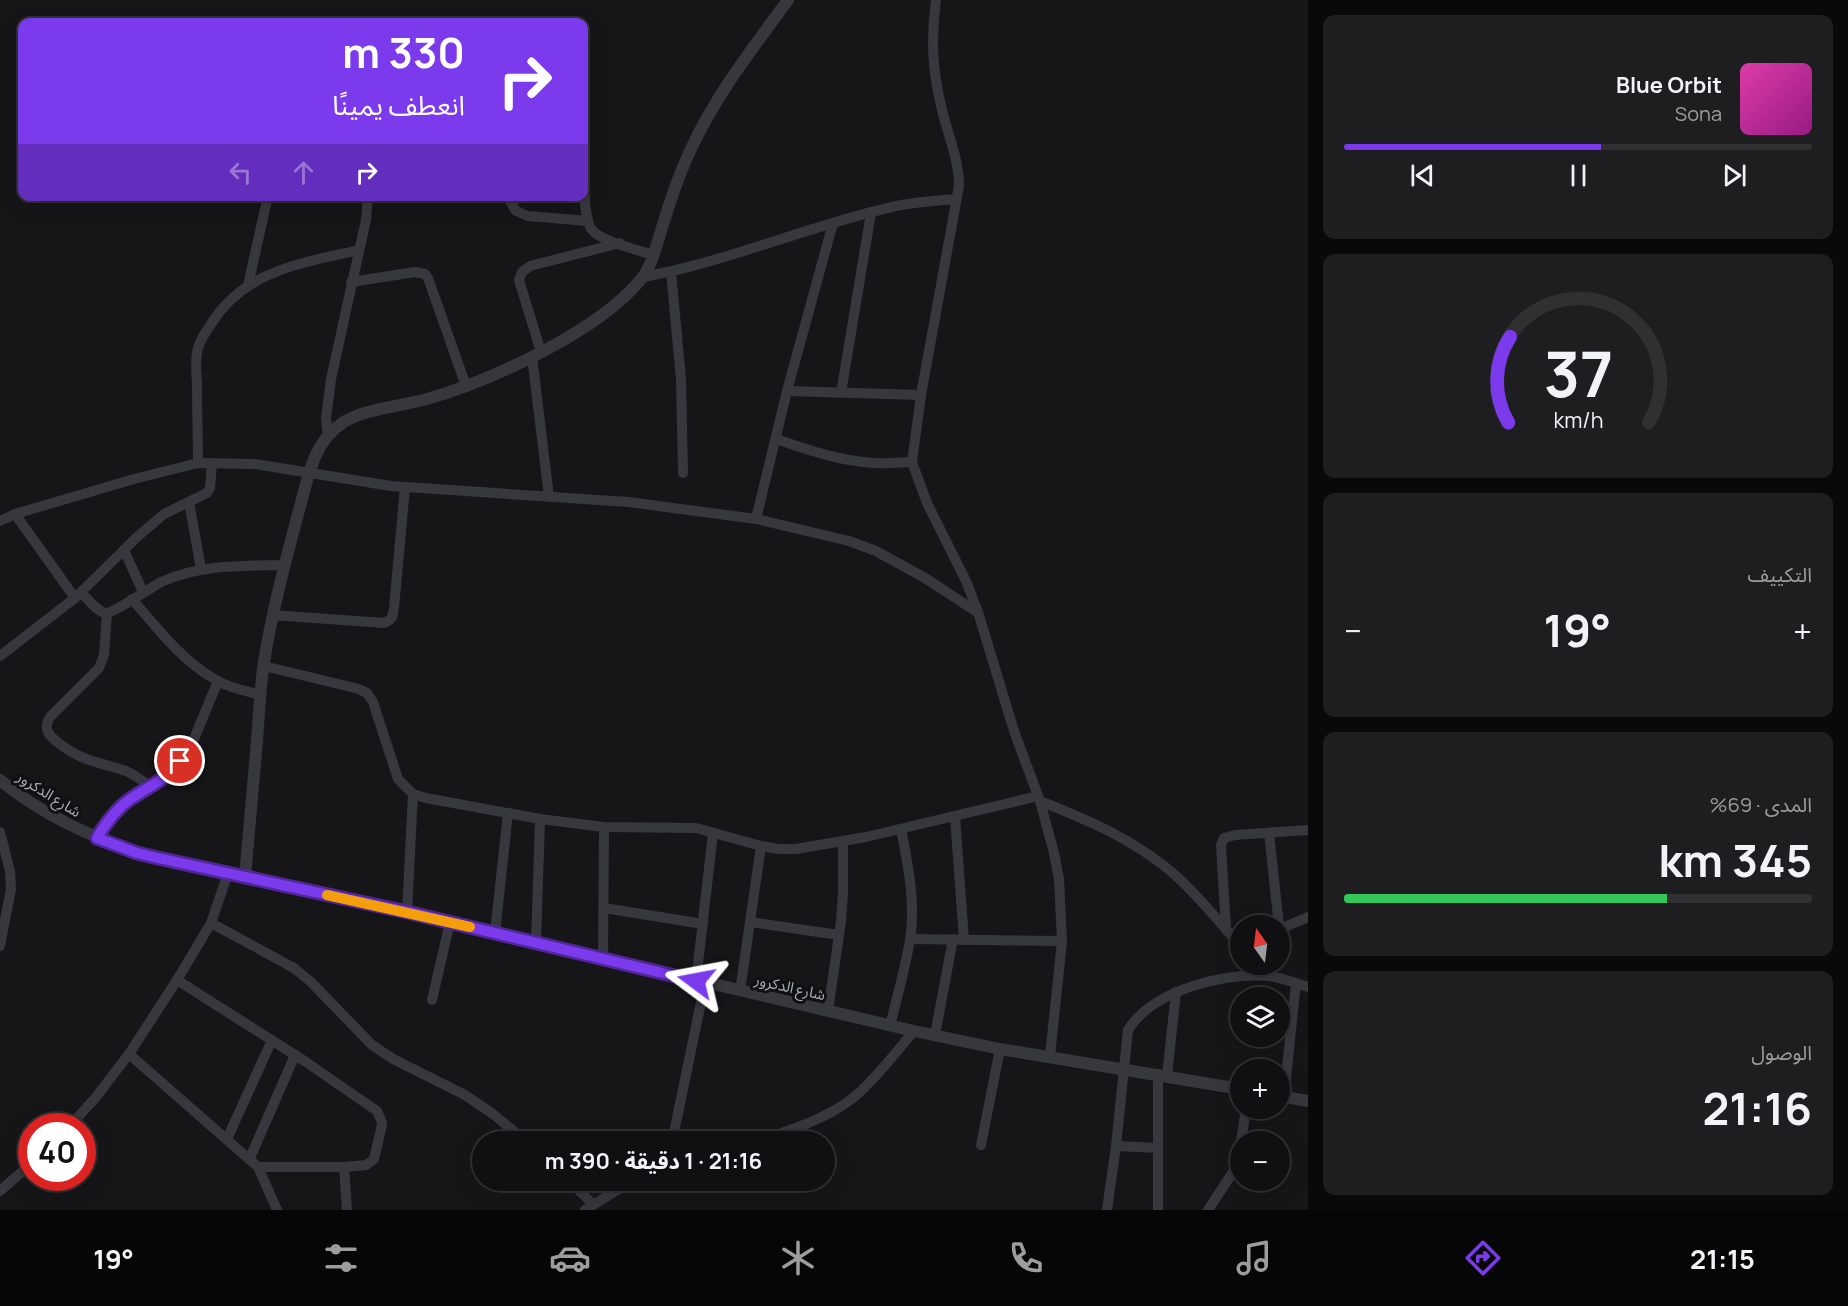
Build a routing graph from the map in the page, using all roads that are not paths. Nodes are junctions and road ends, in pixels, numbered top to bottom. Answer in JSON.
{"nodes":[{"id":1,"x":788,"y":0,"type":"edge"},
{"id":2,"x":936,"y":0,"type":"edge"},
{"id":3,"x":956,"y":199,"type":"junction"},
{"id":4,"x":267,"y":201,"type":"edge"},
{"id":5,"x":368,"y":201,"type":"edge"},
{"id":6,"x":510,"y":201,"type":"edge"},
{"id":7,"x":586,"y":201,"type":"edge"},
{"id":8,"x":871,"y":213,"type":"junction"},
{"id":9,"x":588,"y":221,"type":"junction"},
{"id":10,"x":833,"y":223,"type":"junction"},
{"id":11,"x":620,"y":243,"type":"junction"},
{"id":12,"x":359,"y":250,"type":"junction"},
{"id":13,"x":654,"y":255,"type":"junction"},
{"id":14,"x":671,"y":272,"type":"junction"},
{"id":15,"x":643,"y":277,"type":"junction"},
{"id":16,"x":351,"y":282,"type":"junction"},
{"id":17,"x":248,"y":285,"type":"junction"},
{"id":18,"x":536,"y":354,"type":"junction"},
{"id":19,"x":466,"y":386,"type":"junction"},
{"id":20,"x":787,"y":391,"type":"junction"},
{"id":21,"x":840,"y":393,"type":"junction"},
{"id":22,"x":921,"y":395,"type":"junction"},
{"id":23,"x":328,"y":435,"type":"junction"},
{"id":24,"x":776,"y":439,"type":"junction"},
{"id":25,"x":912,"y":462,"type":"junction"},
{"id":26,"x":198,"y":463,"type":"junction"},
{"id":27,"x":212,"y":463,"type":"junction"},
{"id":28,"x":310,"y":473,"type":"junction"},
{"id":29,"x":683,"y":473,"type":"dead end"},
{"id":30,"x":405,"y":487,"type":"junction"},
{"id":31,"x":549,"y":496,"type":"junction"},
{"id":32,"x":189,"y":502,"type":"junction"},
{"id":33,"x":15,"y":514,"type":"junction"},
{"id":34,"x":756,"y":519,"type":"junction"},
{"id":35,"x":0,"y":520,"type":"edge"},
{"id":36,"x":124,"y":550,"type":"junction"},
{"id":37,"x":284,"y":565,"type":"junction"},
{"id":38,"x":201,"y":568,"type":"junction"},
{"id":39,"x":143,"y":592,"type":"junction"},
{"id":40,"x":78,"y":595,"type":"junction"},
{"id":41,"x":132,"y":599,"type":"junction"},
{"id":42,"x":978,"y":612,"type":"junction"},
{"id":43,"x":107,"y":613,"type":"junction"},
{"id":44,"x":272,"y":615,"type":"junction"},
{"id":45,"x":0,"y":656,"type":"edge"},
{"id":46,"x":264,"y":666,"type":"junction"},
{"id":47,"x":218,"y":681,"type":"junction"},
{"id":48,"x":261,"y":695,"type":"junction"},
{"id":49,"x":0,"y":780,"type":"edge"},
{"id":50,"x":151,"y":787,"type":"junction"},
{"id":51,"x":413,"y":794,"type":"junction"},
{"id":52,"x":1039,"y":799,"type":"junction"},
{"id":53,"x":508,"y":813,"type":"junction"},
{"id":54,"x":955,"y":817,"type":"junction"},
{"id":55,"x":540,"y":819,"type":"junction"},
{"id":56,"x":604,"y":827,"type":"junction"},
{"id":57,"x":901,"y":829,"type":"junction"},
{"id":58,"x":1308,"y":830,"type":"edge"},
{"id":59,"x":0,"y":832,"type":"edge"},
{"id":60,"x":1269,"y":832,"type":"junction"},
{"id":61,"x":713,"y":834,"type":"junction"},
{"id":62,"x":97,"y":838,"type":"junction"},
{"id":63,"x":843,"y":841,"type":"junction"},
{"id":64,"x":761,"y":846,"type":"junction"},
{"id":65,"x":228,"y":873,"type":"junction"},
{"id":66,"x":245,"y":876,"type":"junction"},
{"id":67,"x":604,"y":908,"type":"junction"},
{"id":68,"x":407,"y":912,"type":"junction"},
{"id":69,"x":1278,"y":915,"type":"edge"},
{"id":70,"x":1308,"y":917,"type":"edge"},
{"id":71,"x":450,"y":922,"type":"junction"},
{"id":72,"x":750,"y":922,"type":"junction"},
{"id":73,"x":211,"y":923,"type":"junction"},
{"id":74,"x":1290,"y":923,"type":"edge"},
{"id":75,"x":703,"y":924,"type":"junction"},
{"id":76,"x":1226,"y":930,"type":"junction"},
{"id":77,"x":495,"y":933,"type":"junction"},
{"id":78,"x":1230,"y":934,"type":"edge"},
{"id":79,"x":839,"y":935,"type":"junction"},
{"id":80,"x":910,"y":939,"type":"junction"},
{"id":81,"x":959,"y":940,"type":"junction"},
{"id":82,"x":1062,"y":942,"type":"junction"},
{"id":83,"x":536,"y":943,"type":"junction"},
{"id":84,"x":0,"y":946,"type":"edge"},
{"id":85,"x":603,"y":959,"type":"junction"},
{"id":86,"x":1270,"y":976,"type":"joint"},
{"id":87,"x":177,"y":980,"type":"junction"},
{"id":88,"x":701,"y":982,"type":"junction"},
{"id":89,"x":1296,"y":983,"type":"junction"},
{"id":90,"x":1308,"y":987,"type":"edge"},
{"id":91,"x":740,"y":991,"type":"junction"},
{"id":92,"x":1176,"y":992,"type":"junction"},
{"id":93,"x":432,"y":1000,"type":"dead end"},
{"id":94,"x":828,"y":1011,"type":"junction"},
{"id":95,"x":891,"y":1026,"type":"junction"},
{"id":96,"x":914,"y":1031,"type":"junction"},
{"id":97,"x":935,"y":1035,"type":"junction"},
{"id":98,"x":272,"y":1040,"type":"junction"},
{"id":99,"x":1000,"y":1049,"type":"junction"},
{"id":100,"x":129,"y":1054,"type":"junction"},
{"id":101,"x":295,"y":1054,"type":"junction"},
{"id":102,"x":1050,"y":1056,"type":"junction"},
{"id":103,"x":1287,"y":1059,"type":"edge"},
{"id":104,"x":1124,"y":1068,"type":"junction"},
{"id":105,"x":1163,"y":1075,"type":"junction"},
{"id":106,"x":1230,"y":1087,"type":"edge"},
{"id":107,"x":1290,"y":1098,"type":"edge"},
{"id":108,"x":1308,"y":1101,"type":"edge"},
{"id":109,"x":81,"y":1113,"type":"edge"},
{"id":110,"x":514,"y":1131,"type":"edge"},
{"id":111,"x":674,"y":1131,"type":"edge"},
{"id":112,"x":785,"y":1131,"type":"edge"},
{"id":113,"x":227,"y":1139,"type":"junction"},
{"id":114,"x":981,"y":1145,"type":"dead end"},
{"id":115,"x":1116,"y":1146,"type":"junction"},
{"id":116,"x":1158,"y":1148,"type":"junction"},
{"id":117,"x":254,"y":1163,"type":"junction"},
{"id":118,"x":344,"y":1167,"type":"junction"},
{"id":119,"x":18,"y":1175,"type":"edge"},
{"id":120,"x":1230,"y":1177,"type":"edge"},
{"id":121,"x":0,"y":1191,"type":"edge"},
{"id":122,"x":577,"y":1191,"type":"edge"},
{"id":123,"x":616,"y":1191,"type":"edge"},
{"id":124,"x":589,"y":1207,"type":"edge"},
{"id":125,"x":277,"y":1210,"type":"edge"},
{"id":126,"x":347,"y":1210,"type":"edge"},
{"id":127,"x":1107,"y":1210,"type":"edge"},
{"id":128,"x":1158,"y":1210,"type":"edge"},
{"id":129,"x":1208,"y":1210,"type":"edge"}],
"edges":[{"from":1,"to":13,"type":"street"},
{"from":2,"to":3,"type":"street"},
{"from":3,"to":8,"type":"street"},
{"from":3,"to":22,"type":"street"},
{"from":4,"to":17,"type":"street"},
{"from":5,"to":12,"type":"street"},
{"from":6,"to":9,"type":"street"},
{"from":7,"to":9,"type":"street"},
{"from":8,"to":10,"type":"street"},
{"from":8,"to":21,"type":"street"},
{"from":9,"to":11,"type":"street"},
{"from":10,"to":14,"type":"street"},
{"from":10,"to":20,"type":"street"},
{"from":11,"to":13,"type":"street"},
{"from":11,"to":18,"type":"street"},
{"from":12,"to":16,"type":"street"},
{"from":12,"to":17,"type":"street"},
{"from":13,"to":15,"type":"street"},
{"from":14,"to":15,"type":"street"},
{"from":14,"to":29,"type":"street"},
{"from":15,"to":18,"type":"street"},
{"from":16,"to":19,"type":"street"},
{"from":16,"to":23,"type":"street"},
{"from":17,"to":26,"type":"street"},
{"from":18,"to":19,"type":"street"},
{"from":18,"to":31,"type":"street"},
{"from":19,"to":23,"type":"street"},
{"from":20,"to":21,"type":"street"},
{"from":20,"to":24,"type":"street"},
{"from":21,"to":22,"type":"street"},
{"from":22,"to":25,"type":"street"},
{"from":23,"to":28,"type":"street"},
{"from":24,"to":25,"type":"street"},
{"from":24,"to":34,"type":"street"},
{"from":25,"to":42,"type":"street"},
{"from":26,"to":27,"type":"street"},
{"from":26,"to":33,"type":"street"},
{"from":27,"to":28,"type":"street"},
{"from":27,"to":32,"type":"street"},
{"from":28,"to":30,"type":"street"},
{"from":28,"to":37,"type":"street"},
{"from":30,"to":31,"type":"street"},
{"from":30,"to":44,"type":"street"},
{"from":31,"to":34,"type":"street"},
{"from":32,"to":36,"type":"street"},
{"from":32,"to":38,"type":"street"},
{"from":33,"to":35,"type":"street"},
{"from":33,"to":40,"type":"street"},
{"from":34,"to":42,"type":"street"},
{"from":36,"to":39,"type":"street"},
{"from":36,"to":40,"type":"street"},
{"from":37,"to":38,"type":"street"},
{"from":37,"to":44,"type":"street"},
{"from":38,"to":39,"type":"street"},
{"from":39,"to":41,"type":"street"},
{"from":40,"to":43,"type":"street"},
{"from":40,"to":45,"type":"street"},
{"from":41,"to":43,"type":"street"},
{"from":41,"to":47,"type":"street"},
{"from":42,"to":52,"type":"street"},
{"from":43,"to":50,"type":"street"},
{"from":44,"to":46,"type":"street"},
{"from":46,"to":48,"type":"street"},
{"from":46,"to":51,"type":"street"},
{"from":47,"to":48,"type":"street"},
{"from":47,"to":50,"type":"street"},
{"from":48,"to":66,"type":"street"},
{"from":49,"to":62,"type":"street","name":"شارع الدكرور"},
{"from":50,"to":62,"type":"street"},
{"from":51,"to":53,"type":"street"},
{"from":51,"to":68,"type":"street"},
{"from":52,"to":54,"type":"street"},
{"from":52,"to":76,"type":"street"},
{"from":52,"to":82,"type":"street"},
{"from":53,"to":55,"type":"street"},
{"from":53,"to":77,"type":"street"},
{"from":54,"to":57,"type":"street"},
{"from":54,"to":81,"type":"street"},
{"from":55,"to":56,"type":"street"},
{"from":55,"to":83,"type":"street"},
{"from":56,"to":61,"type":"street"},
{"from":56,"to":67,"type":"street"},
{"from":57,"to":63,"type":"street"},
{"from":57,"to":80,"type":"street"},
{"from":58,"to":60,"type":"street"},
{"from":59,"to":84,"type":"street"},
{"from":60,"to":69,"type":"street"},
{"from":60,"to":76,"type":"street"},
{"from":61,"to":64,"type":"street"},
{"from":61,"to":75,"type":"street"},
{"from":62,"to":65,"type":"street","name":"شارع الدكرور"},
{"from":63,"to":64,"type":"street"},
{"from":63,"to":79,"type":"street"},
{"from":64,"to":72,"type":"street"},
{"from":65,"to":66,"type":"street","name":"شارع الدكرور"},
{"from":65,"to":73,"type":"street"},
{"from":66,"to":68,"type":"street","name":"شارع الدكرور"},
{"from":67,"to":75,"type":"street"},
{"from":67,"to":85,"type":"street"},
{"from":68,"to":71,"type":"street","name":"شارع الدكرور"},
{"from":70,"to":74,"type":"street"},
{"from":71,"to":77,"type":"street","name":"شارع الدكرور"},
{"from":71,"to":93,"type":"street"},
{"from":72,"to":79,"type":"street"},
{"from":72,"to":91,"type":"street"},
{"from":73,"to":87,"type":"street"},
{"from":73,"to":110,"type":"street"},
{"from":75,"to":88,"type":"street"},
{"from":76,"to":78,"type":"street"},
{"from":77,"to":83,"type":"street","name":"شارع الدكرور"},
{"from":79,"to":94,"type":"street"},
{"from":80,"to":81,"type":"street"},
{"from":80,"to":95,"type":"street"},
{"from":81,"to":82,"type":"street"},
{"from":81,"to":97,"type":"street"},
{"from":82,"to":102,"type":"street"},
{"from":83,"to":85,"type":"street","name":"شارع الدكرور"},
{"from":85,"to":88,"type":"street","name":"شارع الدكرور"},
{"from":86,"to":89,"type":"street"},
{"from":86,"to":92,"type":"street"},
{"from":87,"to":98,"type":"street"},
{"from":87,"to":100,"type":"street"},
{"from":88,"to":91,"type":"street","name":"شارع الدكرور"},
{"from":88,"to":111,"type":"street"},
{"from":89,"to":90,"type":"street"},
{"from":89,"to":103,"type":"street"},
{"from":91,"to":94,"type":"street","name":"شارع الدكرور"},
{"from":92,"to":104,"type":"street"},
{"from":92,"to":105,"type":"street"},
{"from":94,"to":95,"type":"street","name":"شارع الدكرور"},
{"from":95,"to":96,"type":"street","name":"شارع الدكرور"},
{"from":96,"to":97,"type":"street","name":"شارع الدكرور"},
{"from":96,"to":112,"type":"street"},
{"from":97,"to":99,"type":"street","name":"شارع الدكرور"},
{"from":98,"to":101,"type":"street"},
{"from":98,"to":113,"type":"street"},
{"from":99,"to":102,"type":"street","name":"شارع الدكرور"},
{"from":99,"to":114,"type":"street"},
{"from":100,"to":109,"type":"street"},
{"from":100,"to":113,"type":"street"},
{"from":101,"to":117,"type":"street"},
{"from":101,"to":118,"type":"street"},
{"from":102,"to":104,"type":"street","name":"شارع الدكرور"},
{"from":104,"to":105,"type":"street","name":"شارع الدكرور"},
{"from":104,"to":115,"type":"street"},
{"from":105,"to":106,"type":"street","name":"شارع الدكرور"},
{"from":105,"to":116,"type":"street"},
{"from":107,"to":108,"type":"street"},
{"from":113,"to":117,"type":"street"},
{"from":115,"to":116,"type":"street"},
{"from":115,"to":127,"type":"street"},
{"from":116,"to":128,"type":"street"},
{"from":117,"to":118,"type":"street"},
{"from":117,"to":125,"type":"street"},
{"from":118,"to":126,"type":"street"},
{"from":119,"to":121,"type":"street"},
{"from":120,"to":129,"type":"street"},
{"from":122,"to":124,"type":"street"},
{"from":123,"to":124,"type":"street"}]}
